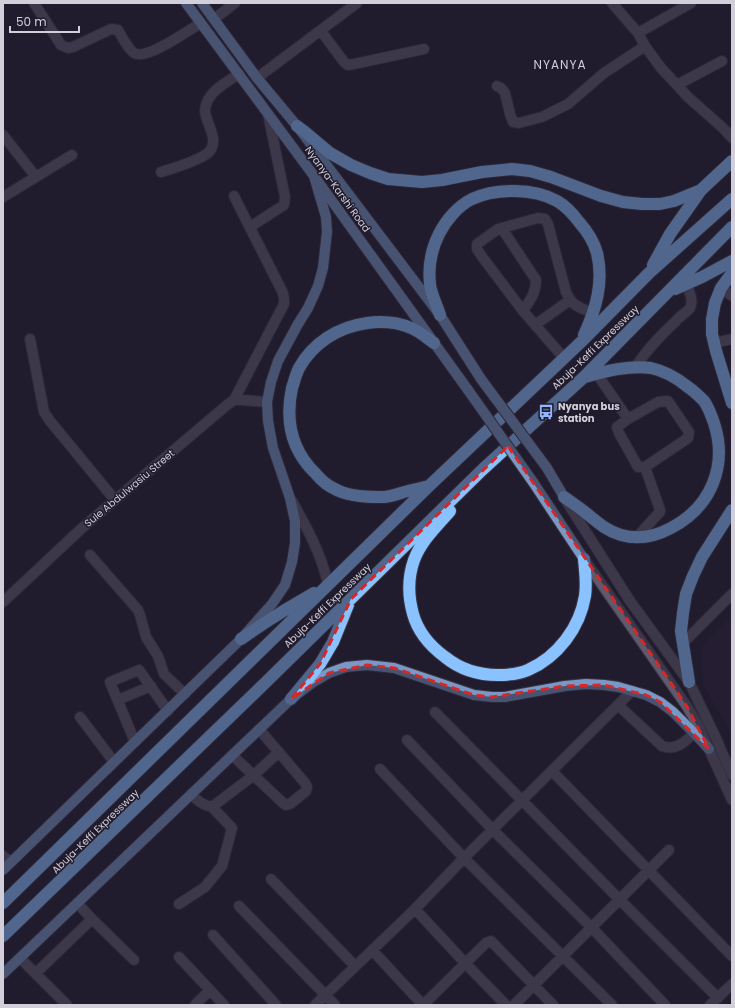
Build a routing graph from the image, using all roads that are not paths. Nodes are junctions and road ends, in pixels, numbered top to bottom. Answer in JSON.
{"nodes":[{"id":1,"x":34,"y":3,"type":"edge"},
{"id":2,"x":186,"y":3,"type":"edge"},
{"id":3,"x":202,"y":3,"type":"edge"},
{"id":4,"x":235,"y":3,"type":"edge"},
{"id":5,"x":357,"y":3,"type":"edge"},
{"id":6,"x":612,"y":3,"type":"edge"},
{"id":7,"x":691,"y":3,"type":"edge"},
{"id":8,"x":214,"y":19,"type":"junction"},
{"id":9,"x":201,"y":23,"type":"junction"},
{"id":10,"x":321,"y":31,"type":"junction"},
{"id":11,"x":638,"y":33,"type":"junction"},
{"id":12,"x":645,"y":46,"type":"junction"},
{"id":13,"x":424,"y":49,"type":"dead end"},
{"id":14,"x":722,"y":61,"type":"dead end"},
{"id":15,"x":239,"y":74,"type":"junction"},
{"id":16,"x":258,"y":78,"type":"junction"},
{"id":17,"x":677,"y":85,"type":"junction"},
{"id":18,"x":497,"y":86,"type":"dead end"},
{"id":19,"x":268,"y":114,"type":"junction"},
{"id":20,"x":297,"y":126,"type":"junction"},
{"id":21,"x":3,"y":135,"type":"edge"},
{"id":22,"x":732,"y":138,"type":"edge"},
{"id":23,"x":72,"y":155,"type":"dead end"},
{"id":24,"x":732,"y":161,"type":"edge"},
{"id":25,"x":161,"y":172,"type":"dead end"},
{"id":26,"x":314,"y":176,"type":"junction"},
{"id":27,"x":36,"y":177,"type":"junction"},
{"id":28,"x":701,"y":190,"type":"junction"},
{"id":29,"x":234,"y":196,"type":"dead end"},
{"id":30,"x":3,"y":197,"type":"edge"},
{"id":31,"x":732,"y":199,"type":"edge"},
{"id":32,"x":250,"y":227,"type":"junction"},
{"id":33,"x":732,"y":227,"type":"edge"},
{"id":34,"x":498,"y":229,"type":"junction"},
{"id":35,"x":732,"y":261,"type":"edge"},
{"id":36,"x":649,"y":273,"type":"junction"},
{"id":37,"x":732,"y":273,"type":"edge"},
{"id":38,"x":686,"y":284,"type":"junction"},
{"id":39,"x":721,"y":288,"type":"junction"},
{"id":40,"x":668,"y":292,"type":"junction"},
{"id":41,"x":732,"y":296,"type":"edge"},
{"id":42,"x":570,"y":300,"type":"junction"},
{"id":43,"x":523,"y":311,"type":"junction"},
{"id":44,"x":593,"y":313,"type":"junction"},
{"id":45,"x":440,"y":315,"type":"junction"},
{"id":46,"x":535,"y":325,"type":"junction"},
{"id":47,"x":732,"y":339,"type":"edge"},
{"id":48,"x":30,"y":340,"type":"dead end"},
{"id":49,"x":581,"y":342,"type":"junction"},
{"id":50,"x":434,"y":343,"type":"junction"},
{"id":51,"x":714,"y":343,"type":"junction"},
{"id":52,"x":564,"y":358,"type":"junction"},
{"id":53,"x":635,"y":368,"type":"junction"},
{"id":54,"x":597,"y":374,"type":"junction"},
{"id":55,"x":584,"y":377,"type":"junction"},
{"id":56,"x":234,"y":400,"type":"junction"},
{"id":57,"x":267,"y":402,"type":"junction"},
{"id":58,"x":732,"y":403,"type":"edge"},
{"id":59,"x":628,"y":419,"type":"junction"},
{"id":60,"x":645,"y":468,"type":"junction"},
{"id":61,"x":482,"y":470,"type":"junction"},
{"id":62,"x":429,"y":486,"type":"junction"},
{"id":63,"x":564,"y":497,"type":"junction"},
{"id":64,"x":290,"y":498,"type":"junction"},
{"id":65,"x":115,"y":500,"type":"junction"},
{"id":66,"x":732,"y":510,"type":"edge"},
{"id":67,"x":636,"y":538,"type":"junction"},
{"id":68,"x":90,"y":555,"type":"dead end"},
{"id":69,"x":584,"y":559,"type":"junction"},
{"id":70,"x":328,"y":585,"type":"junction"},
{"id":71,"x":732,"y":594,"type":"edge"},
{"id":72,"x":351,"y":599,"type":"junction"},
{"id":73,"x":3,"y":602,"type":"edge"},
{"id":74,"x":241,"y":639,"type":"junction"},
{"id":75,"x":683,"y":643,"type":"junction"},
{"id":76,"x":689,"y":682,"type":"junction"},
{"id":77,"x":151,"y":686,"type":"junction"},
{"id":78,"x":632,"y":691,"type":"junction"},
{"id":79,"x":185,"y":694,"type":"junction"},
{"id":80,"x":291,"y":699,"type":"junction"},
{"id":81,"x":118,"y":700,"type":"junction"},
{"id":82,"x":618,"y":705,"type":"junction"},
{"id":83,"x":168,"y":711,"type":"junction"},
{"id":84,"x":435,"y":712,"type":"dead end"},
{"id":85,"x":80,"y":717,"type":"dead end"},
{"id":86,"x":259,"y":729,"type":"junction"},
{"id":87,"x":694,"y":733,"type":"junction"},
{"id":88,"x":407,"y":740,"type":"dead end"},
{"id":89,"x":135,"y":742,"type":"junction"},
{"id":90,"x":709,"y":749,"type":"junction"},
{"id":91,"x":278,"y":752,"type":"junction"},
{"id":92,"x":232,"y":755,"type":"junction"},
{"id":93,"x":114,"y":762,"type":"junction"},
{"id":94,"x":380,"y":769,"type":"dead end"},
{"id":95,"x":552,"y":771,"type":"junction"},
{"id":96,"x":254,"y":775,"type":"junction"},
{"id":97,"x":732,"y":775,"type":"edge"},
{"id":98,"x":191,"y":794,"type":"junction"},
{"id":99,"x":523,"y":800,"type":"junction"},
{"id":100,"x":732,"y":800,"type":"edge"},
{"id":101,"x":212,"y":807,"type":"junction"},
{"id":102,"x":493,"y":830,"type":"junction"},
{"id":103,"x":669,"y":850,"type":"dead end"},
{"id":104,"x":464,"y":858,"type":"junction"},
{"id":105,"x":7,"y":859,"type":"edge"},
{"id":106,"x":3,"y":870,"type":"edge"},
{"id":107,"x":648,"y":871,"type":"junction"},
{"id":108,"x":271,"y":879,"type":"dead end"},
{"id":109,"x":620,"y":900,"type":"junction"},
{"id":110,"x":3,"y":903,"type":"edge"},
{"id":111,"x":77,"y":903,"type":"junction"},
{"id":112,"x":179,"y":904,"type":"dead end"},
{"id":113,"x":238,"y":906,"type":"dead end"},
{"id":114,"x":415,"y":909,"type":"junction"},
{"id":115,"x":92,"y":919,"type":"junction"},
{"id":116,"x":592,"y":928,"type":"junction"},
{"id":117,"x":213,"y":935,"type":"dead end"},
{"id":118,"x":3,"y":936,"type":"edge"},
{"id":119,"x":372,"y":950,"type":"junction"},
{"id":120,"x":563,"y":956,"type":"junction"},
{"id":121,"x":732,"y":956,"type":"edge"},
{"id":122,"x":20,"y":958,"type":"junction"},
{"id":123,"x":179,"y":958,"type":"dead end"},
{"id":124,"x":134,"y":960,"type":"dead end"},
{"id":125,"x":465,"y":963,"type":"junction"},
{"id":126,"x":355,"y":966,"type":"junction"},
{"id":127,"x":36,"y":973,"type":"junction"},
{"id":128,"x":3,"y":974,"type":"edge"},
{"id":129,"x":732,"y":984,"type":"edge"},
{"id":130,"x":534,"y":985,"type":"junction"},
{"id":131,"x":210,"y":990,"type":"junction"},
{"id":132,"x":325,"y":995,"type":"junction"},
{"id":133,"x":714,"y":1001,"type":"edge"},
{"id":134,"x":67,"y":1005,"type":"edge"},
{"id":135,"x":195,"y":1005,"type":"edge"},
{"id":136,"x":224,"y":1005,"type":"edge"},
{"id":137,"x":276,"y":1005,"type":"edge"},
{"id":138,"x":315,"y":1005,"type":"edge"},
{"id":139,"x":335,"y":1005,"type":"edge"},
{"id":140,"x":423,"y":1005,"type":"edge"},
{"id":141,"x":506,"y":1005,"type":"edge"},
{"id":142,"x":514,"y":1005,"type":"edge"},
{"id":143,"x":553,"y":1005,"type":"edge"},
{"id":144,"x":612,"y":1005,"type":"edge"},
{"id":145,"x":665,"y":1005,"type":"edge"}],
"edges":[{"from":1,"to":9,"type":"street"},
{"from":2,"to":9,"type":"main road","name":"Nyanya-Karshi Road"},
{"from":3,"to":8,"type":"main road","name":"Nyanya-Karshi Road"},
{"from":4,"to":8,"type":"street"},
{"from":5,"to":10,"type":"street"},
{"from":6,"to":11,"type":"street"},
{"from":7,"to":11,"type":"street"},
{"from":8,"to":16,"type":"main road","name":"Nyanya-Karshi Road"},
{"from":9,"to":15,"type":"main road","name":"Nyanya-Karshi Road"},
{"from":10,"to":13,"type":"street"},
{"from":10,"to":16,"type":"street"},
{"from":11,"to":12,"type":"street"},
{"from":12,"to":17,"type":"street"},
{"from":12,"to":18,"type":"street"},
{"from":14,"to":17,"type":"street"},
{"from":15,"to":19,"type":"main road","name":"Nyanya-Karshi Road"},
{"from":15,"to":25,"type":"street"},
{"from":16,"to":20,"type":"main road","name":"Nyanya-Karshi Road"},
{"from":17,"to":22,"type":"street"},
{"from":19,"to":26,"type":"main road","name":"Nyanya-Karshi Road"},
{"from":19,"to":32,"type":"street"},
{"from":20,"to":28,"type":"highway"},
{"from":20,"to":45,"type":"main road","name":"Nyanya-Karshi Road"},
{"from":21,"to":27,"type":"street"},
{"from":23,"to":27,"type":"street"},
{"from":24,"to":28,"type":"highway","name":"Abuja-Keffi Expressway"},
{"from":26,"to":50,"type":"main road","name":"Nyanya-Karshi Road"},
{"from":26,"to":57,"type":"main road"},
{"from":27,"to":30,"type":"street"},
{"from":28,"to":36,"type":"highway","name":"Abuja-Keffi Expressway"},
{"from":29,"to":32,"type":"street"},
{"from":31,"to":36,"type":"highway","name":"Abuja-Keffi Expressway"},
{"from":32,"to":56,"type":"street"},
{"from":33,"to":40,"type":"highway","name":"Abuja-Keffi Expressway"},
{"from":34,"to":42,"type":"street"},
{"from":34,"to":43,"type":"street"},
{"from":34,"to":43,"type":"street"},
{"from":35,"to":38,"type":"highway","name":"Abuja-Keffi Expressway"},
{"from":36,"to":49,"type":"highway","name":"Abuja-Keffi Expressway"},
{"from":37,"to":39,"type":"highway"},
{"from":38,"to":40,"type":"highway","name":"Abuja-Keffi Expressway"},
{"from":38,"to":53,"type":"street"},
{"from":39,"to":41,"type":"street"},
{"from":39,"to":51,"type":"highway"},
{"from":40,"to":55,"type":"highway","name":"Abuja-Keffi Expressway"},
{"from":42,"to":44,"type":"street"},
{"from":42,"to":46,"type":"street"},
{"from":43,"to":46,"type":"street"},
{"from":44,"to":45,"type":"highway"},
{"from":44,"to":49,"type":"highway"},
{"from":45,"to":63,"type":"main road","name":"Nyanya-Karshi Road","bridge":true},
{"from":46,"to":52,"type":"street"},
{"from":47,"to":51,"type":"street"},
{"from":48,"to":65,"type":"street"},
{"from":49,"to":52,"type":"highway","name":"Abuja-Keffi Expressway"},
{"from":50,"to":62,"type":"highway"},
{"from":50,"to":69,"type":"main road","name":"Nyanya-Karshi Road","bridge":true},
{"from":51,"to":58,"type":"highway"},
{"from":52,"to":62,"type":"highway","name":"Abuja-Keffi Expressway"},
{"from":53,"to":54,"type":"highway"},
{"from":53,"to":67,"type":"highway"},
{"from":54,"to":55,"type":"highway"},
{"from":54,"to":59,"type":"street"},
{"from":55,"to":61,"type":"highway","name":"Abuja-Keffi Expressway"},
{"from":56,"to":57,"type":"street"},
{"from":56,"to":65,"type":"street","name":"Sule Abdulwasiu Street"},
{"from":57,"to":64,"type":"main road"},
{"from":59,"to":60,"type":"street"},
{"from":59,"to":60,"type":"street"},
{"from":60,"to":67,"type":"street"},
{"from":61,"to":69,"type":"highway"},
{"from":61,"to":72,"type":"highway","name":"Abuja-Keffi Expressway"},
{"from":62,"to":70,"type":"highway","name":"Abuja-Keffi Expressway"},
{"from":63,"to":67,"type":"highway"},
{"from":63,"to":76,"type":"street"},
{"from":64,"to":70,"type":"street"},
{"from":64,"to":74,"type":"main road"},
{"from":65,"to":73,"type":"street","name":"Sule Abdulwasiu Street"},
{"from":66,"to":75,"type":"highway"},
{"from":68,"to":79,"type":"street"},
{"from":69,"to":90,"type":"street"},
{"from":70,"to":74,"type":"highway"},
{"from":70,"to":110,"type":"highway","name":"Abuja-Keffi Expressway"},
{"from":71,"to":75,"type":"street"},
{"from":72,"to":80,"type":"highway"},
{"from":72,"to":118,"type":"highway","name":"Abuja-Keffi Expressway"},
{"from":74,"to":79,"type":"main road"},
{"from":75,"to":76,"type":"highway"},
{"from":76,"to":97,"type":"street"},
{"from":77,"to":81,"type":"street"},
{"from":77,"to":81,"type":"street"},
{"from":77,"to":83,"type":"street"},
{"from":78,"to":80,"type":"main road"},
{"from":78,"to":82,"type":"street"},
{"from":78,"to":87,"type":"main road"},
{"from":79,"to":83,"type":"main road"},
{"from":80,"to":86,"type":"main road"},
{"from":81,"to":89,"type":"street"},
{"from":82,"to":87,"type":"street"},
{"from":82,"to":95,"type":"street"},
{"from":83,"to":89,"type":"main road"},
{"from":84,"to":99,"type":"street"},
{"from":85,"to":93,"type":"street"},
{"from":86,"to":91,"type":"street"},
{"from":86,"to":92,"type":"main road"},
{"from":87,"to":90,"type":"main road"},
{"from":88,"to":102,"type":"street"},
{"from":89,"to":93,"type":"main road"},
{"from":90,"to":100,"type":"street"},
{"from":91,"to":96,"type":"street"},
{"from":91,"to":96,"type":"street"},
{"from":92,"to":96,"type":"street"},
{"from":92,"to":98,"type":"main road"},
{"from":93,"to":105,"type":"main road"},
{"from":94,"to":104,"type":"street"},
{"from":95,"to":99,"type":"street"},
{"from":95,"to":107,"type":"street"},
{"from":96,"to":101,"type":"street"},
{"from":98,"to":101,"type":"street"},
{"from":98,"to":111,"type":"main road"},
{"from":99,"to":102,"type":"street"},
{"from":99,"to":109,"type":"street"},
{"from":101,"to":112,"type":"street"},
{"from":102,"to":104,"type":"street"},
{"from":102,"to":116,"type":"street"},
{"from":103,"to":107,"type":"street"},
{"from":104,"to":114,"type":"street"},
{"from":104,"to":120,"type":"street"},
{"from":105,"to":106,"type":"main road"},
{"from":107,"to":109,"type":"street"},
{"from":107,"to":121,"type":"street"},
{"from":108,"to":126,"type":"street"},
{"from":109,"to":116,"type":"street"},
{"from":109,"to":133,"type":"street"},
{"from":111,"to":115,"type":"street"},
{"from":111,"to":122,"type":"main road"},
{"from":113,"to":132,"type":"street"},
{"from":114,"to":119,"type":"street"},
{"from":114,"to":125,"type":"street"},
{"from":115,"to":124,"type":"street"},
{"from":115,"to":127,"type":"street"},
{"from":116,"to":120,"type":"street"},
{"from":116,"to":145,"type":"street"},
{"from":117,"to":137,"type":"street"},
{"from":119,"to":126,"type":"street"},
{"from":119,"to":140,"type":"street"},
{"from":120,"to":130,"type":"street"},
{"from":120,"to":144,"type":"street"},
{"from":122,"to":127,"type":"street"},
{"from":122,"to":128,"type":"main road"},
{"from":123,"to":131,"type":"street"},
{"from":125,"to":130,"type":"street"},
{"from":125,"to":140,"type":"street"},
{"from":125,"to":141,"type":"street"},
{"from":126,"to":132,"type":"street"},
{"from":127,"to":134,"type":"street"},
{"from":129,"to":133,"type":"street"},
{"from":130,"to":142,"type":"street"},
{"from":130,"to":143,"type":"street"},
{"from":131,"to":135,"type":"street"},
{"from":131,"to":136,"type":"street"},
{"from":132,"to":138,"type":"street"},
{"from":132,"to":139,"type":"street"}]}
